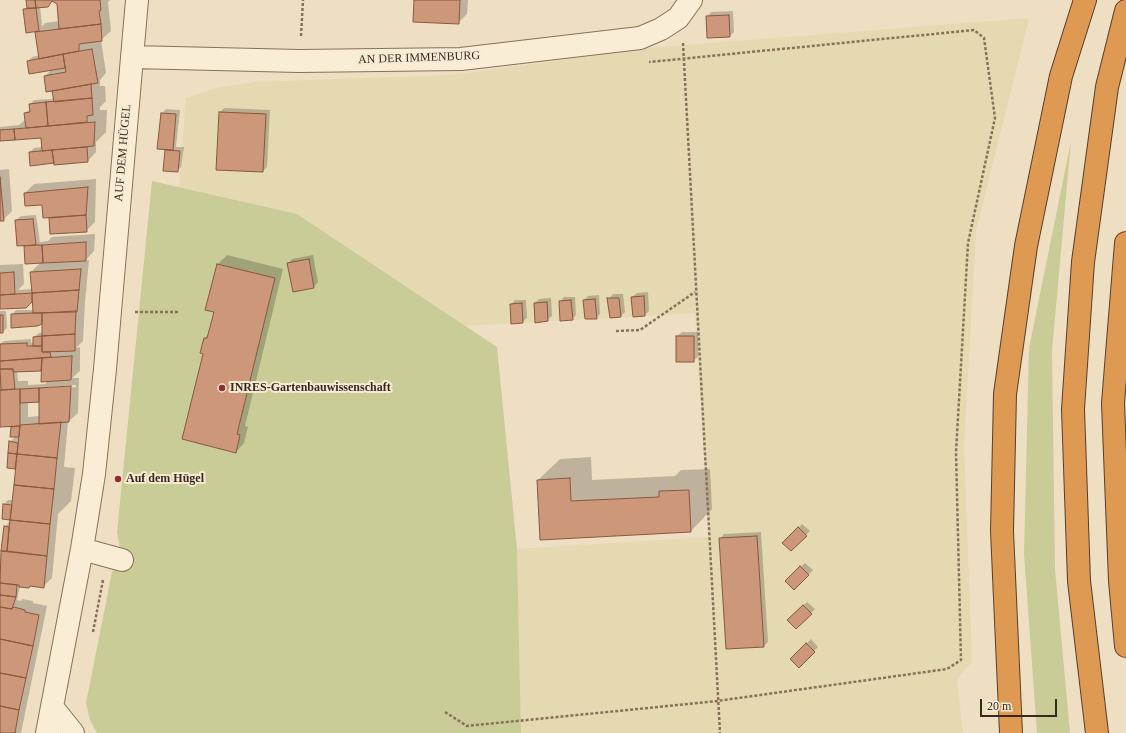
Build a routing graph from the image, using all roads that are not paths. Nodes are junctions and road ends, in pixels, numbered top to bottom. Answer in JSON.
{"nodes":[{"id":1,"x":137,"y":0,"type":"edge"},
{"id":2,"x":691,"y":0,"type":"edge"},
{"id":3,"x":1085,"y":0,"type":"edge"},
{"id":4,"x":1126,"y":11,"type":"edge"},
{"id":5,"x":132,"y":57,"type":"junction"},
{"id":6,"x":1126,"y":243,"type":"edge"},
{"id":7,"x":82,"y":549,"type":"junction"},
{"id":8,"x":122,"y":560,"type":"dead end"},
{"id":9,"x":1126,"y":646,"type":"edge"},
{"id":10,"x":52,"y":707,"type":"junction"},
{"id":11,"x":47,"y":733,"type":"edge"},
{"id":12,"x":73,"y":733,"type":"edge"},
{"id":13,"x":1012,"y":733,"type":"edge"},
{"id":14,"x":1097,"y":733,"type":"edge"}],
"edges":[{"from":1,"to":5,"type":"street","name":"AUF DEM HÜGEL"},
{"from":2,"to":5,"type":"street","name":"AN DER IMMENBURG"},
{"from":3,"to":13,"type":"highway"},
{"from":4,"to":14,"type":"highway"},
{"from":5,"to":7,"type":"street","name":"AUF DEM HÜGEL"},
{"from":6,"to":9,"type":"highway"},
{"from":7,"to":8,"type":"street"},
{"from":7,"to":10,"type":"street","name":"AUF DEM HÜGEL"},
{"from":10,"to":11,"type":"street","name":"AUF DEM HÜGEL"},
{"from":10,"to":12,"type":"street"}]}
